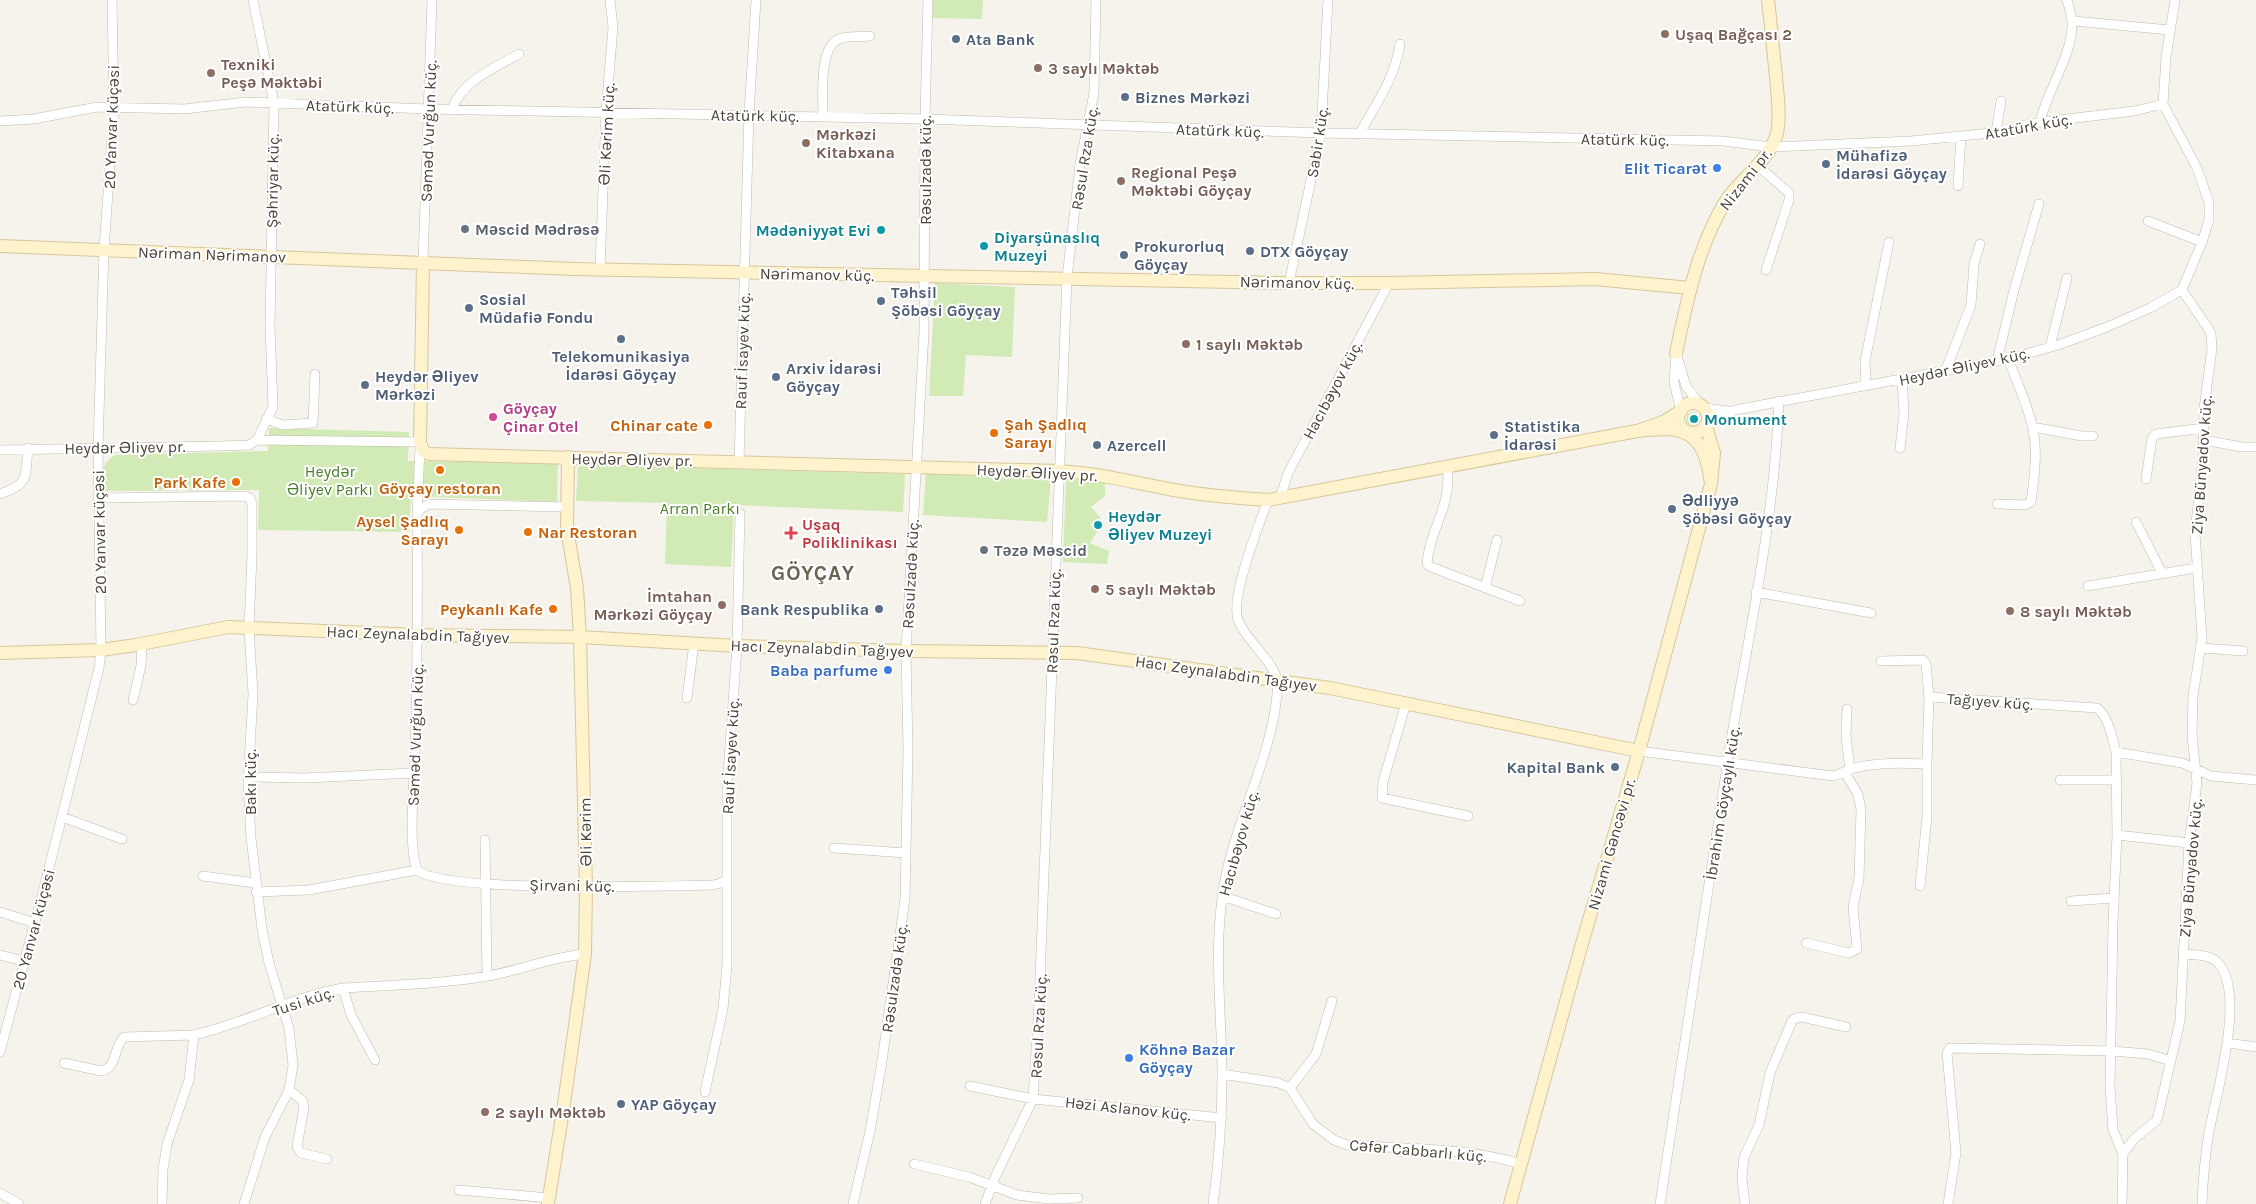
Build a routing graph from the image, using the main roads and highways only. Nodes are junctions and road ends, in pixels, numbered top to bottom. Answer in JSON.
{"nodes":[{"id":1,"x":1768,"y":0,"type":"edge"},
{"id":2,"x":0,"y":246,"type":"edge"},
{"id":3,"x":423,"y":262,"type":"junction"},
{"id":4,"x":1690,"y":288,"type":"junction"},
{"id":5,"x":1676,"y":353,"type":"road end"},
{"id":6,"x":1680,"y":411,"type":"junction"},
{"id":7,"x":1706,"y":426,"type":"junction"},
{"id":8,"x":1637,"y":431,"type":"junction"},
{"id":9,"x":1686,"y":431,"type":"junction"},
{"id":10,"x":568,"y":457,"type":"junction"},
{"id":11,"x":1711,"y":484,"type":"junction"},
{"id":12,"x":580,"y":637,"type":"junction"},
{"id":13,"x":0,"y":653,"type":"edge"},
{"id":14,"x":1638,"y":751,"type":"junction"},
{"id":15,"x":548,"y":1201,"type":"edge"},
{"id":16,"x":1510,"y":1204,"type":"edge"}],
"edges":[{"from":1,"to":4,"type":"main road","name":"Nizami pr."},
{"from":2,"to":3,"type":"main road","name":"Nəriman Nərimanov"},
{"from":3,"to":4,"type":"main road","name":"Nərimanov küç."},
{"from":3,"to":10,"type":"main road","name":"Heydər Əliyev pr."},
{"from":4,"to":5,"type":"main road","name":"Nizami pr."},
{"from":6,"to":7,"type":"main road"},
{"from":6,"to":8,"type":"main road"},
{"from":6,"to":9,"type":"main road"},
{"from":7,"to":9,"type":"main road"},
{"from":7,"to":11,"type":"main road","name":"Nizami Gəncəvi pr."},
{"from":8,"to":9,"type":"main road"},
{"from":8,"to":10,"type":"main road","name":"Heydər Əliyev pr."},
{"from":9,"to":11,"type":"main road"},
{"from":10,"to":12,"type":"main road","name":"Əli Kərim"},
{"from":11,"to":14,"type":"main road","name":"Nizami Gəncəvi pr."},
{"from":12,"to":13,"type":"main road","name":"Hacı Zeynalabdin Tağıyev"},
{"from":12,"to":14,"type":"main road","name":"Hacı Zeynalabdin Tağıyev"},
{"from":12,"to":15,"type":"main road","name":"Əli Kərim"},
{"from":14,"to":16,"type":"main road","name":"Nizami Gəncəvi pr."}]}
